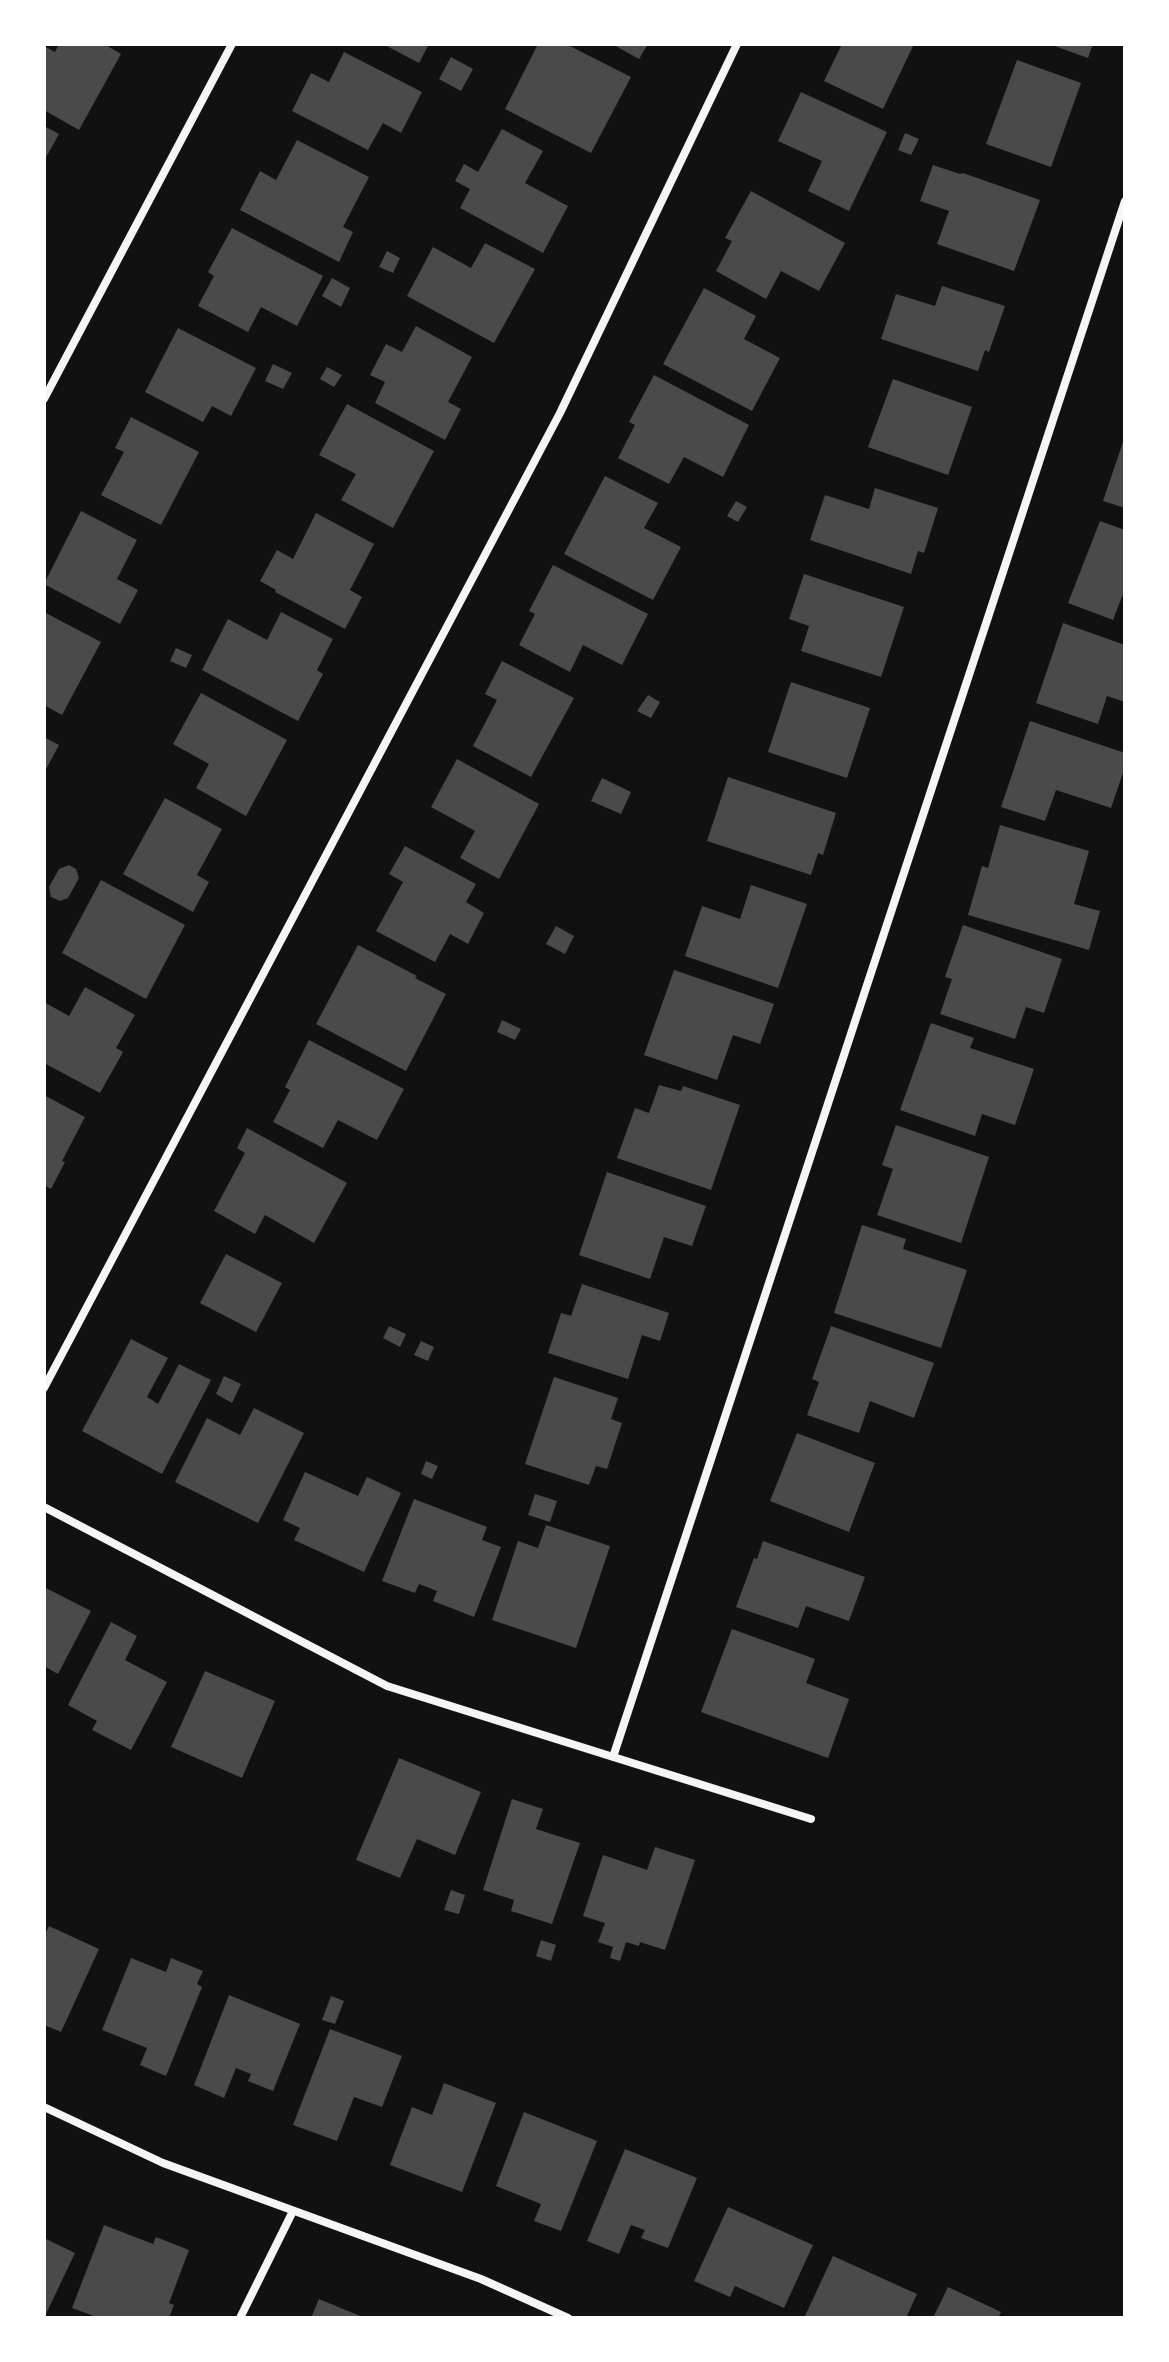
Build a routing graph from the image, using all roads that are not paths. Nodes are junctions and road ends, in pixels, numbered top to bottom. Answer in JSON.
{"nodes":[{"id":1,"x":232,"y":44,"type":"edge"},
{"id":2,"x":737,"y":44,"type":"edge"},
{"id":3,"x":1125,"y":201,"type":"edge"},
{"id":4,"x":44,"y":399,"type":"edge"},
{"id":5,"x":44,"y":1388,"type":"edge"},
{"id":6,"x":44,"y":1507,"type":"edge"},
{"id":7,"x":613,"y":1757,"type":"junction"},
{"id":8,"x":811,"y":1819,"type":"dead end"},
{"id":9,"x":44,"y":2107,"type":"edge"},
{"id":10,"x":293,"y":2211,"type":"junction"},
{"id":11,"x":240,"y":2318,"type":"edge"},
{"id":12,"x":568,"y":2318,"type":"edge"}],
"edges":[{"from":1,"to":4,"type":"street"},
{"from":2,"to":5,"type":"street"},
{"from":3,"to":7,"type":"street"},
{"from":6,"to":7,"type":"street"},
{"from":7,"to":8,"type":"street"},
{"from":9,"to":10,"type":"street"},
{"from":10,"to":11,"type":"street"},
{"from":10,"to":12,"type":"street"}]}
